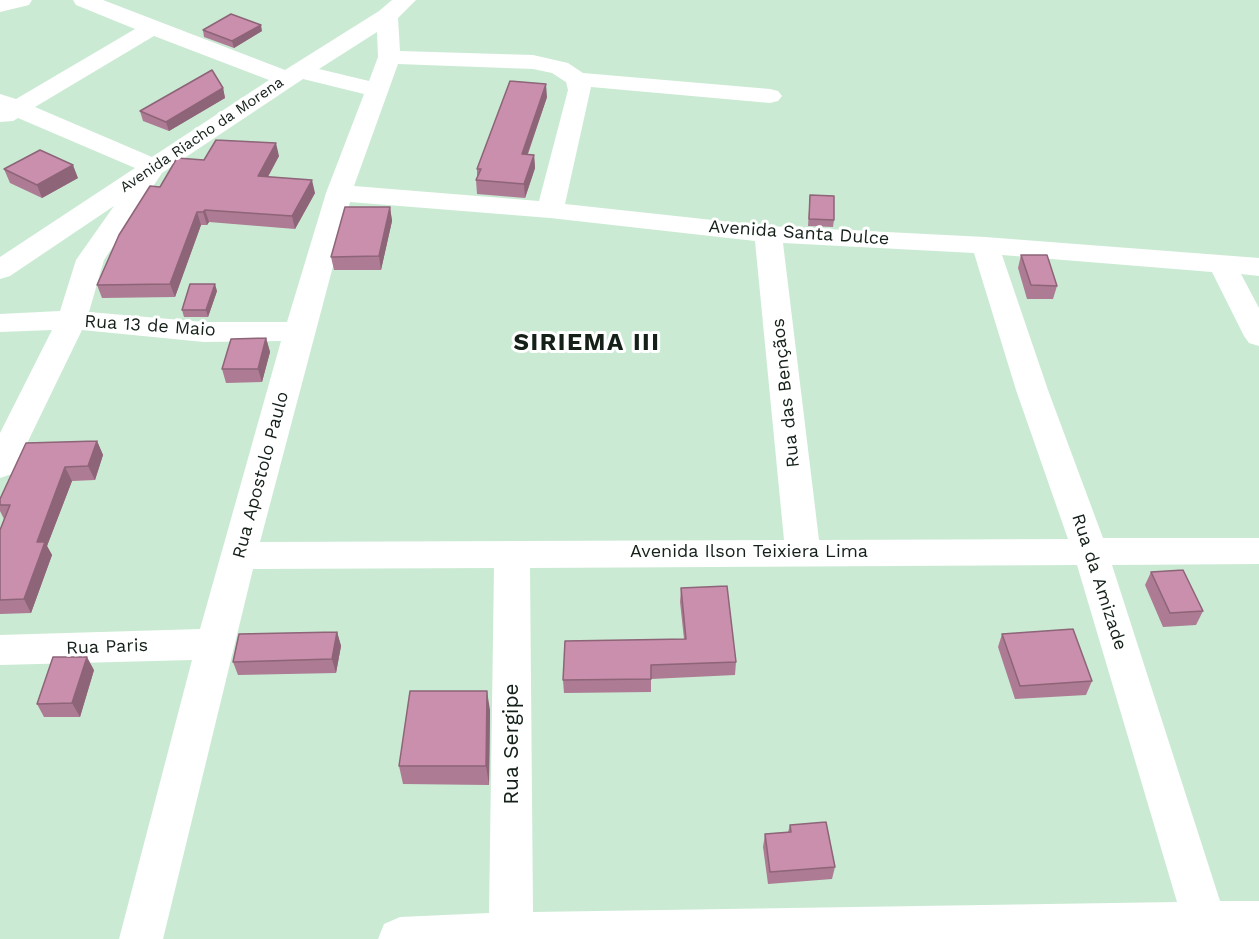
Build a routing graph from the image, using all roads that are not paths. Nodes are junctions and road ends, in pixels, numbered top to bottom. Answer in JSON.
{"nodes":[{"id":1,"x":21,"y":0,"type":"edge"},
{"id":2,"x":84,"y":0,"type":"edge"},
{"id":3,"x":0,"y":6,"type":"edge"},
{"id":4,"x":396,"y":8,"type":"edge"},
{"id":5,"x":152,"y":28,"type":"junction"},
{"id":6,"x":389,"y":57,"type":"junction"},
{"id":7,"x":293,"y":75,"type":"junction"},
{"id":8,"x":577,"y":79,"type":"junction"},
{"id":9,"x":378,"y":90,"type":"junction"},
{"id":10,"x":770,"y":96,"type":"dead end"},
{"id":11,"x":6,"y":110,"type":"edge"},
{"id":12,"x":154,"y":167,"type":"junction"},
{"id":13,"x":339,"y":193,"type":"junction"},
{"id":14,"x":550,"y":210,"type":"junction"},
{"id":15,"x":768,"y":234,"type":"junction"},
{"id":16,"x":985,"y":245,"type":"junction"},
{"id":17,"x":1222,"y":264,"type":"junction"},
{"id":18,"x":3,"y":265,"type":"edge"},
{"id":19,"x":1259,"y":267,"type":"edge"},
{"id":20,"x":72,"y":320,"type":"junction"},
{"id":21,"x":0,"y":323,"type":"edge"},
{"id":22,"x":299,"y":331,"type":"junction"},
{"id":23,"x":1259,"y":336,"type":"edge"},
{"id":24,"x":0,"y":466,"type":"edge"},
{"id":25,"x":1259,"y":550,"type":"edge"},
{"id":26,"x":1090,"y":551,"type":"junction"},
{"id":27,"x":803,"y":552,"type":"junction"},
{"id":28,"x":512,"y":553,"type":"junction"},
{"id":29,"x":239,"y":556,"type":"junction"},
{"id":30,"x":215,"y":644,"type":"junction"},
{"id":31,"x":0,"y":650,"type":"edge"},
{"id":32,"x":1205,"y":922,"type":"junction"},
{"id":33,"x":1259,"y":922,"type":"edge"},
{"id":34,"x":511,"y":934,"type":"junction"},
{"id":35,"x":141,"y":939,"type":"edge"},
{"id":36,"x":400,"y":939,"type":"edge"}],
"edges":[{"from":1,"to":3,"type":"street"},
{"from":2,"to":5,"type":"street"},
{"from":4,"to":6,"type":"street","name":"Rua Apostolo Paulo"},
{"from":4,"to":7,"type":"street","name":"Avenida Riacho da Morena"},
{"from":5,"to":7,"type":"street"},
{"from":5,"to":11,"type":"street"},
{"from":6,"to":8,"type":"street"},
{"from":6,"to":9,"type":"street","name":"Rua Apostolo Paulo"},
{"from":7,"to":9,"type":"street"},
{"from":7,"to":12,"type":"street","name":"Avenida Riacho da Morena"},
{"from":8,"to":10,"type":"street"},
{"from":8,"to":14,"type":"street"},
{"from":9,"to":13,"type":"street","name":"Rua Apostolo Paulo"},
{"from":11,"to":12,"type":"street"},
{"from":12,"to":18,"type":"street","name":"Avenida Riacho da Morena"},
{"from":12,"to":20,"type":"street"},
{"from":13,"to":14,"type":"street","name":"Avenida Santa Dulce"},
{"from":13,"to":22,"type":"street","name":"Rua Apostolo Paulo"},
{"from":14,"to":15,"type":"street","name":"Avenida Santa Dulce"},
{"from":15,"to":16,"type":"street","name":"Avenida Santa Dulce"},
{"from":15,"to":27,"type":"street","name":"Rua das Bençãos"},
{"from":16,"to":17,"type":"street","name":"Avenida Santa Dulce"},
{"from":16,"to":26,"type":"street","name":"Rua da Amizade"},
{"from":17,"to":19,"type":"street","name":"Avenida Santa Dulce"},
{"from":17,"to":23,"type":"street"},
{"from":20,"to":21,"type":"street","name":"Rua 13 de Maio"},
{"from":20,"to":22,"type":"street","name":"Rua 13 de Maio"},
{"from":20,"to":24,"type":"street"},
{"from":22,"to":29,"type":"street","name":"Rua Apostolo Paulo"},
{"from":25,"to":26,"type":"street","name":"Avenida Ilson Teixiera Lima"},
{"from":26,"to":27,"type":"street","name":"Avenida Ilson Teixiera Lima"},
{"from":26,"to":32,"type":"street","name":"Rua da Amizade"},
{"from":27,"to":28,"type":"street","name":"Avenida Ilson Teixiera Lima"},
{"from":28,"to":29,"type":"street","name":"Avenida Ilson Teixiera Lima"},
{"from":28,"to":34,"type":"street","name":"Rua Sergipe"},
{"from":29,"to":30,"type":"street","name":"Rua Apostolo Paulo"},
{"from":30,"to":31,"type":"street","name":"Rua Paris"},
{"from":30,"to":35,"type":"street","name":"Rua Apostolo Paulo"},
{"from":32,"to":33,"type":"street"},
{"from":32,"to":34,"type":"street"},
{"from":34,"to":36,"type":"street"}]}
